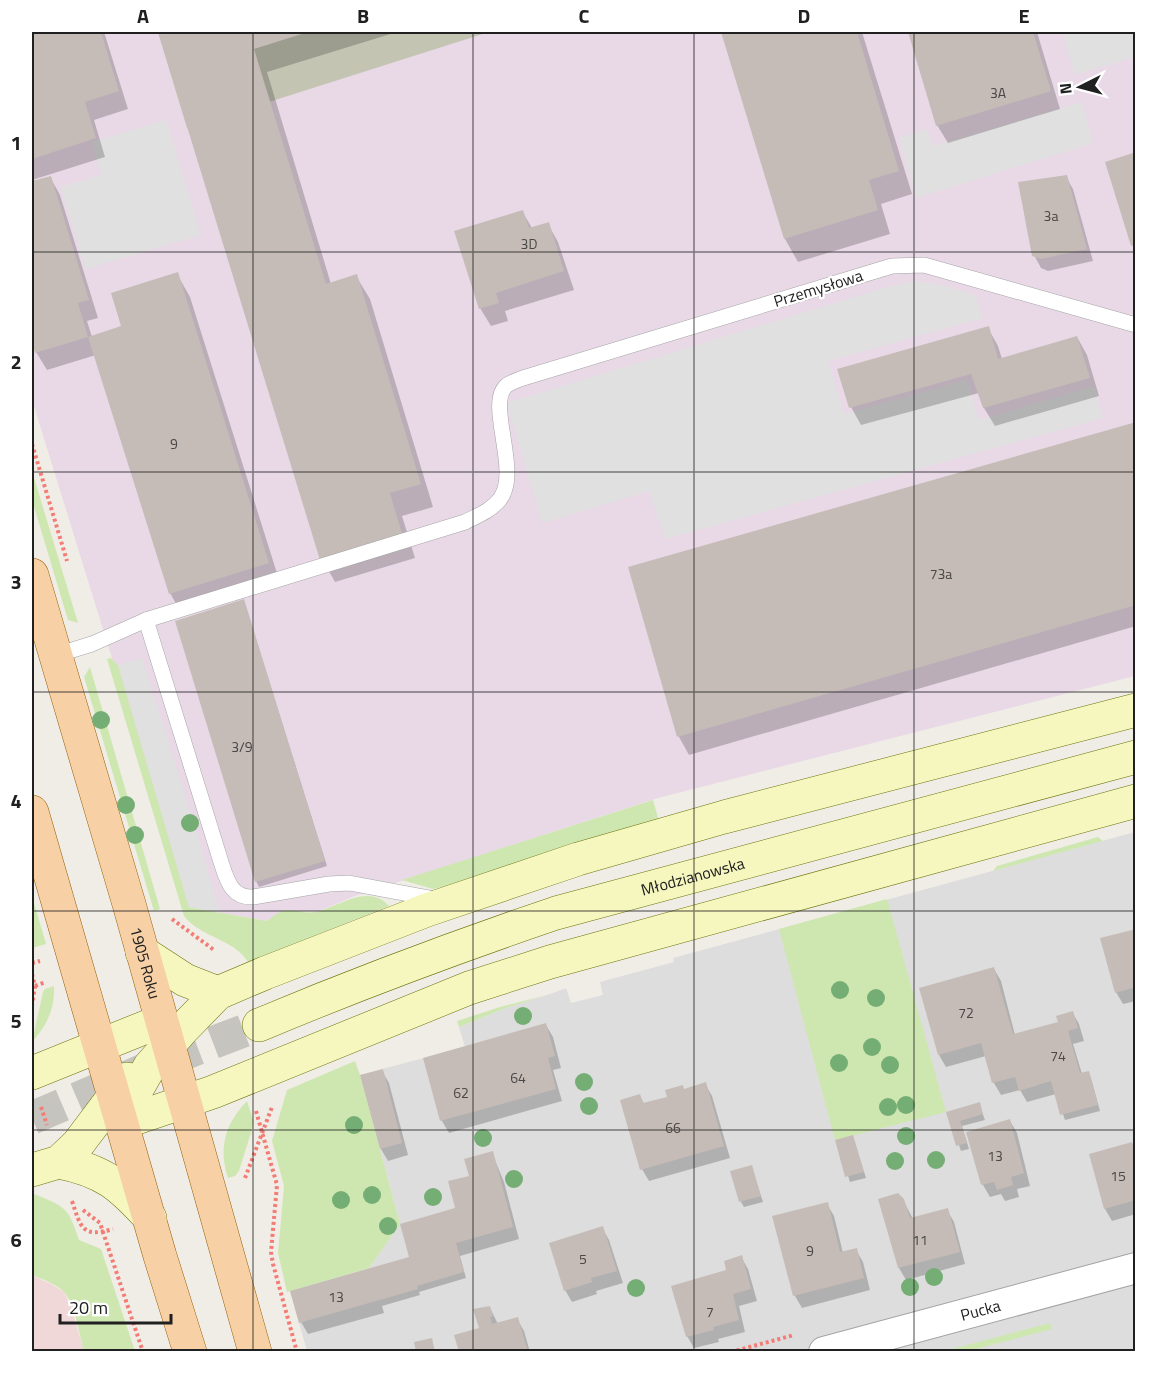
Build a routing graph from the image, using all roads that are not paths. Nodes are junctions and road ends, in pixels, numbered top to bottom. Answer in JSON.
{"nodes":[{"id":1,"x":1136,"y":325,"type":"edge"},
{"id":2,"x":32,"y":575,"type":"edge"},
{"id":3,"x":146,"y":620,"type":"junction"},
{"id":4,"x":56,"y":655,"type":"junction"},
{"id":5,"x":1136,"y":710,"type":"edge"},
{"id":6,"x":1136,"y":757,"type":"edge"},
{"id":7,"x":1136,"y":801,"type":"edge"},
{"id":8,"x":32,"y":812,"type":"edge"},
{"id":9,"x":453,"y":901,"type":"junction"},
{"id":10,"x":142,"y":952,"type":"junction"},
{"id":11,"x":218,"y":993,"type":"junction"},
{"id":12,"x":259,"y":1025,"type":"tunnel mouth"},
{"id":13,"x":165,"y":1034,"type":"junction"},
{"id":14,"x":99,"y":1045,"type":"junction"},
{"id":15,"x":32,"y":1073,"type":"edge"},
{"id":16,"x":184,"y":1102,"type":"junction"},
{"id":17,"x":118,"y":1109,"type":"junction"},
{"id":18,"x":45,"y":1166,"type":"edge"},
{"id":19,"x":150,"y":1218,"type":"junction"},
{"id":20,"x":1136,"y":1268,"type":"edge"},
{"id":21,"x":190,"y":1352,"type":"edge"},
{"id":22,"x":255,"y":1352,"type":"edge"},
{"id":23,"x":824,"y":1352,"type":"edge"}],
"edges":[{"from":1,"to":3,"type":"lane","name":"Przemysłowa"},
{"from":2,"to":4,"type":"main road","name":"1905 Roku"},
{"from":3,"to":4,"type":"lane"},
{"from":3,"to":9,"type":"lane"},
{"from":4,"to":10,"type":"main road","name":"1905 Roku"},
{"from":5,"to":9,"type":"main road"},
{"from":6,"to":12,"type":"main road","name":"Młodzianowska"},
{"from":7,"to":16,"type":"main road"},
{"from":8,"to":14,"type":"main road"},
{"from":9,"to":11,"type":"main road"},
{"from":10,"to":11,"type":"main road"},
{"from":10,"to":13,"type":"main road","name":"1905 Roku"},
{"from":11,"to":13,"type":"main road"},
{"from":13,"to":14,"type":"main road"},
{"from":13,"to":16,"type":"main road","name":"1905 Roku"},
{"from":13,"to":17,"type":"main road"},
{"from":14,"to":15,"type":"main road"},
{"from":14,"to":17,"type":"main road"},
{"from":16,"to":17,"type":"main road"},
{"from":16,"to":22,"type":"main road","name":"1905 Roku"},
{"from":17,"to":18,"type":"main road"},
{"from":17,"to":19,"type":"main road"},
{"from":18,"to":19,"type":"main road"},
{"from":19,"to":21,"type":"main road"},
{"from":20,"to":23,"type":"street","name":"Pucka"}]}
